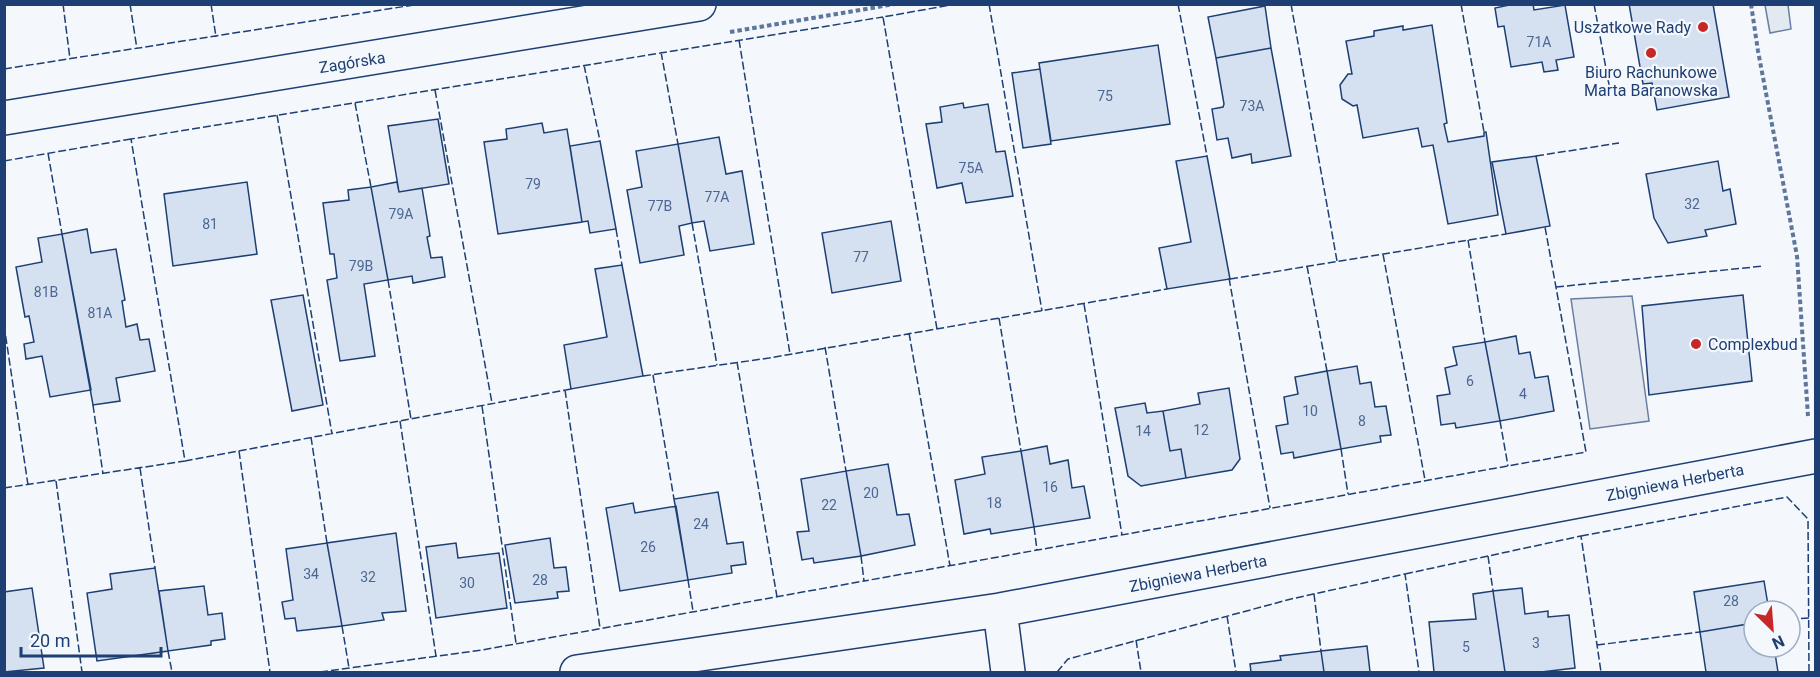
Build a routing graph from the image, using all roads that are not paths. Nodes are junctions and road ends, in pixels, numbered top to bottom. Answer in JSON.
{"nodes":[{"id":1,"x":699,"y":4,"type":"edge"},
{"id":2,"x":4,"y":118,"type":"edge"},
{"id":3,"x":1815,"y":456,"type":"edge"},
{"id":4,"x":1000,"y":610,"type":"junction"},
{"id":5,"x":577,"y":672,"type":"edge"},
{"id":6,"x":1008,"y":672,"type":"edge"}],
"edges":[{"from":1,"to":2,"type":"street","name":"Zagórska"},
{"from":3,"to":4,"type":"street","name":"Zbigniewa Herberta"},
{"from":4,"to":5,"type":"street","name":"Zbigniewa Herberta"},
{"from":4,"to":6,"type":"street"}]}
